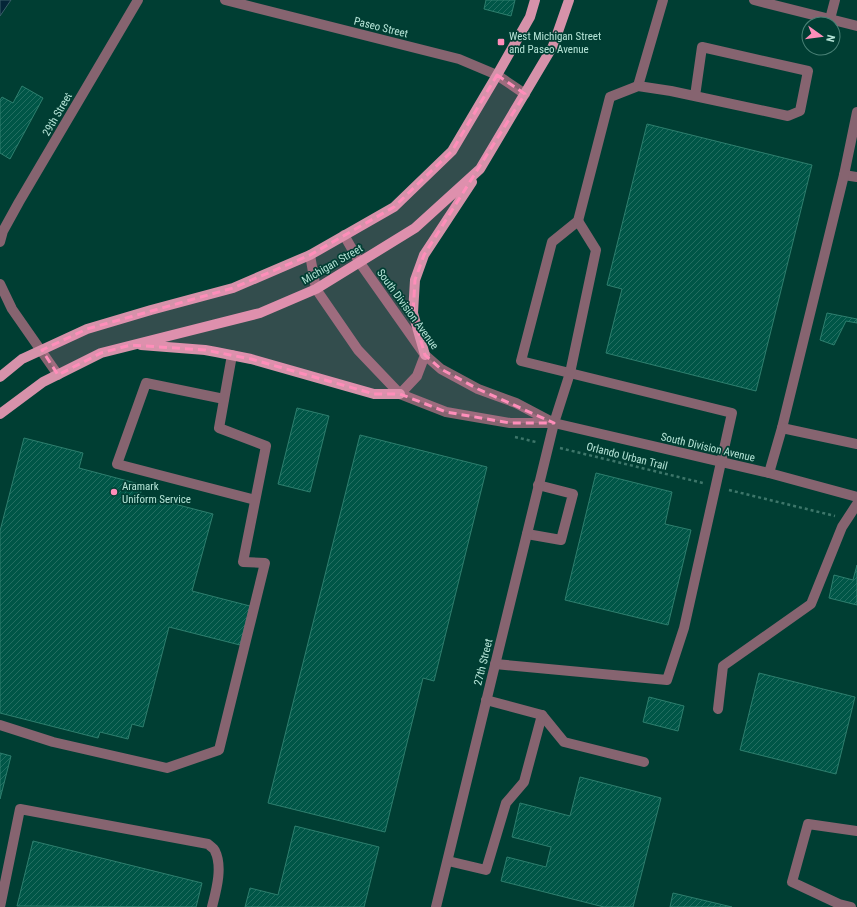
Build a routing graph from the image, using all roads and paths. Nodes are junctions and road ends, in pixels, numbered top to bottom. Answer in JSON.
{"nodes":[{"id":1,"x":138,"y":0,"type":"edge"},
{"id":2,"x":225,"y":0,"type":"edge"},
{"id":3,"x":535,"y":0,"type":"edge"},
{"id":4,"x":569,"y":0,"type":"edge"},
{"id":5,"x":663,"y":0,"type":"edge"},
{"id":6,"x":754,"y":0,"type":"edge"},
{"id":7,"x":835,"y":0,"type":"edge"},
{"id":8,"x":818,"y":16,"type":"edge"},
{"id":9,"x":831,"y":16,"type":"edge"},
{"id":10,"x":841,"y":22,"type":"edge"},
{"id":11,"x":857,"y":26,"type":"edge"},
{"id":12,"x":497,"y":76,"type":"junction"},
{"id":13,"x":638,"y":86,"type":"junction"},
{"id":14,"x":525,"y":94,"type":"junction"},
{"id":15,"x":695,"y":96,"type":"junction"},
{"id":16,"x":857,"y":112,"type":"edge"},
{"id":17,"x":480,"y":169,"type":"junction"},
{"id":18,"x":844,"y":175,"type":"junction"},
{"id":19,"x":857,"y":177,"type":"edge"},
{"id":20,"x":578,"y":221,"type":"junction"},
{"id":21,"x":344,"y":235,"type":"junction"},
{"id":22,"x":0,"y":242,"type":"edge"},
{"id":23,"x":310,"y":255,"type":"junction"},
{"id":24,"x":360,"y":263,"type":"junction"},
{"id":25,"x":0,"y":284,"type":"edge"},
{"id":26,"x":316,"y":289,"type":"junction"},
{"id":27,"x":131,"y":345,"type":"junction"},
{"id":28,"x":42,"y":350,"type":"junction"},
{"id":29,"x":232,"y":355,"type":"junction"},
{"id":30,"x":425,"y":355,"type":"junction"},
{"id":31,"x":570,"y":373,"type":"junction"},
{"id":32,"x":58,"y":374,"type":"junction"},
{"id":33,"x":0,"y":377,"type":"edge"},
{"id":34,"x":400,"y":394,"type":"junction"},
{"id":35,"x":224,"y":399,"type":"junction"},
{"id":36,"x":0,"y":414,"type":"edge"},
{"id":37,"x":554,"y":423,"type":"junction"},
{"id":38,"x":782,"y":428,"type":"junction"},
{"id":39,"x":857,"y":444,"type":"edge"},
{"id":40,"x":566,"y":450,"type":"dead end"},
{"id":41,"x":721,"y":462,"type":"junction"},
{"id":42,"x":769,"y":474,"type":"junction"},
{"id":43,"x":684,"y":479,"type":"dead end"},
{"id":44,"x":538,"y":485,"type":"junction"},
{"id":45,"x":726,"y":489,"type":"dead end"},
{"id":46,"x":857,"y":497,"type":"edge"},
{"id":47,"x":255,"y":500,"type":"junction"},
{"id":48,"x":857,"y":504,"type":"edge"},
{"id":49,"x":830,"y":515,"type":"dead end"},
{"id":50,"x":527,"y":534,"type":"junction"},
{"id":51,"x":495,"y":664,"type":"junction"},
{"id":52,"x":486,"y":700,"type":"junction"},
{"id":53,"x":718,"y":709,"type":"dead end"},
{"id":54,"x":542,"y":715,"type":"junction"},
{"id":55,"x":0,"y":725,"type":"edge"},
{"id":56,"x":644,"y":762,"type":"dead end"},
{"id":57,"x":857,"y":831,"type":"edge"},
{"id":58,"x":448,"y":861,"type":"junction"},
{"id":59,"x":0,"y":907,"type":"edge"},
{"id":60,"x":212,"y":907,"type":"edge"},
{"id":61,"x":436,"y":907,"type":"edge"},
{"id":62,"x":851,"y":907,"type":"edge"}],
"edges":[{"from":1,"to":22,"type":"street","name":"29th Street"},
{"from":2,"to":12,"type":"street","name":"Paseo Street"},
{"from":3,"to":12,"type":"main road","name":"Michigan Street"},
{"from":4,"to":14,"type":"main road","name":"Michigan Street"},
{"from":5,"to":13,"type":"street"},
{"from":6,"to":8,"type":"street"},
{"from":7,"to":9,"type":"street"},
{"from":10,"to":11,"type":"street"},
{"from":12,"to":14,"type":"street","name":"Paseo Street"},
{"from":12,"to":21,"type":"main road","name":"Michigan Street"},
{"from":13,"to":15,"type":"street"},
{"from":13,"to":20,"type":"street"},
{"from":14,"to":17,"type":"main road","name":"Michigan Street"},
{"from":15,"to":15,"type":"street"},
{"from":16,"to":18,"type":"street"},
{"from":17,"to":24,"type":"main road","name":"Michigan Street"},
{"from":17,"to":30,"type":"main road"},
{"from":18,"to":19,"type":"street"},
{"from":18,"to":38,"type":"street"},
{"from":20,"to":31,"type":"street","name":"27th Street"},
{"from":20,"to":31,"type":"street"},
{"from":21,"to":23,"type":"main road","name":"Michigan Street"},
{"from":21,"to":24,"type":"street","name":"South Division Avenue"},
{"from":23,"to":26,"type":"street","name":"South Division Avenue"},
{"from":23,"to":28,"type":"main road","name":"Michigan Street"},
{"from":24,"to":26,"type":"main road","name":"Michigan Street"},
{"from":24,"to":30,"type":"street","name":"South Division Avenue"},
{"from":25,"to":28,"type":"street"},
{"from":26,"to":27,"type":"main road","name":"Michigan Street"},
{"from":26,"to":34,"type":"street","name":"South Division Avenue"},
{"from":27,"to":29,"type":"main road"},
{"from":27,"to":32,"type":"main road","name":"Michigan Street"},
{"from":28,"to":32,"type":"street"},
{"from":28,"to":33,"type":"main road","name":"Michigan Street"},
{"from":29,"to":34,"type":"main road"},
{"from":29,"to":35,"type":"street"},
{"from":30,"to":34,"type":"street"},
{"from":30,"to":37,"type":"street","name":"South Division Avenue"},
{"from":31,"to":37,"type":"street","name":"27th Street"},
{"from":31,"to":41,"type":"street"},
{"from":32,"to":36,"type":"main road","name":"Michigan Street"},
{"from":34,"to":37,"type":"street","name":"South Division Avenue"},
{"from":35,"to":47,"type":"street"},
{"from":35,"to":47,"type":"street"},
{"from":37,"to":41,"type":"street","name":"South Division Avenue"},
{"from":37,"to":44,"type":"street","name":"27th Street"},
{"from":38,"to":39,"type":"street"},
{"from":38,"to":42,"type":"street"},
{"from":40,"to":43,"type":"path","name":"Orlando Urban Trail"},
{"from":41,"to":42,"type":"street","name":"South Division Avenue"},
{"from":41,"to":51,"type":"street"},
{"from":42,"to":46,"type":"street","name":"South Division Avenue"},
{"from":44,"to":50,"type":"street","name":"27th Street"},
{"from":44,"to":50,"type":"street"},
{"from":45,"to":49,"type":"path"},
{"from":47,"to":55,"type":"street"},
{"from":48,"to":53,"type":"street"},
{"from":50,"to":51,"type":"street","name":"27th Street"},
{"from":51,"to":52,"type":"street","name":"27th Street"},
{"from":52,"to":54,"type":"street"},
{"from":52,"to":58,"type":"street","name":"27th Street"},
{"from":54,"to":56,"type":"street"},
{"from":54,"to":58,"type":"street"},
{"from":57,"to":62,"type":"street"},
{"from":58,"to":61,"type":"street","name":"27th Street"},
{"from":59,"to":60,"type":"street"}]}
